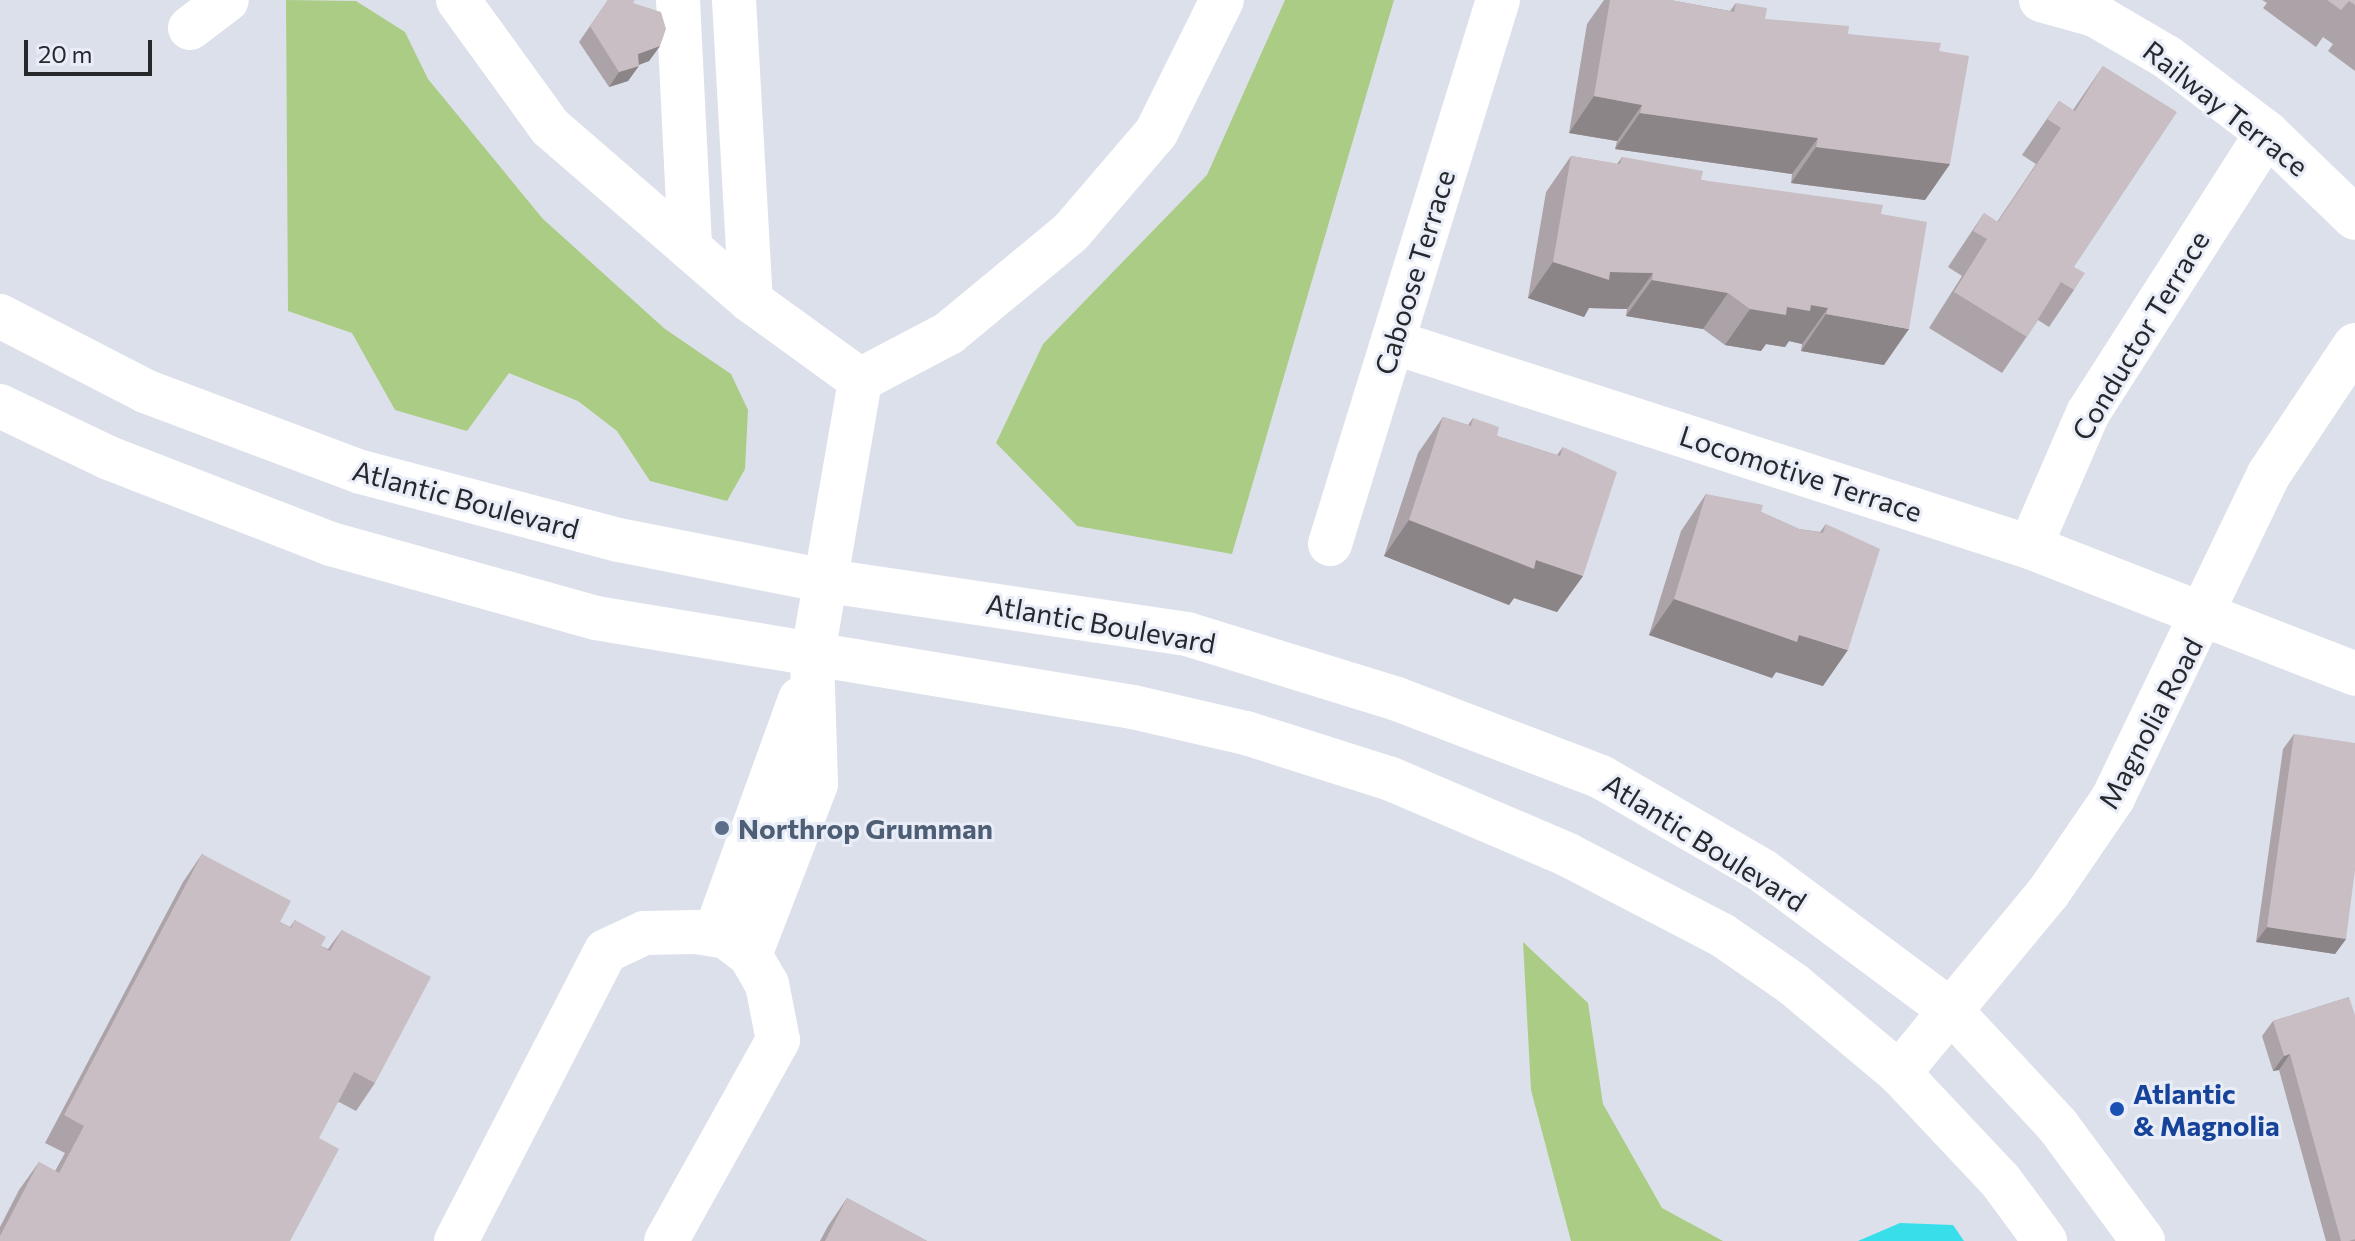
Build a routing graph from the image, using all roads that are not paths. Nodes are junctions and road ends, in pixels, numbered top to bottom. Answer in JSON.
{"nodes":[{"id":1,"x":227,"y":0,"type":"edge"},
{"id":2,"x":458,"y":0,"type":"edge"},
{"id":3,"x":678,"y":0,"type":"edge"},
{"id":4,"x":734,"y":0,"type":"edge"},
{"id":5,"x":1222,"y":0,"type":"edge"},
{"id":6,"x":1498,"y":0,"type":"edge"},
{"id":7,"x":2041,"y":0,"type":"edge"},
{"id":8,"x":190,"y":28,"type":"dead end"},
{"id":9,"x":2267,"y":133,"type":"junction"},
{"id":10,"x":2355,"y":218,"type":"edge"},
{"id":11,"x":690,"y":249,"type":"junction"},
{"id":12,"x":751,"y":301,"type":"junction"},
{"id":13,"x":0,"y":316,"type":"edge"},
{"id":14,"x":1393,"y":342,"type":"junction"},
{"id":15,"x":2355,"y":345,"type":"edge"},
{"id":16,"x":860,"y":380,"type":"junction"},
{"id":17,"x":0,"y":406,"type":"edge"},
{"id":18,"x":1330,"y":544,"type":"dead end"},
{"id":19,"x":2030,"y":547,"type":"junction"},
{"id":20,"x":821,"y":580,"type":"junction"},
{"id":21,"x":2206,"y":616,"type":"junction"},
{"id":22,"x":812,"y":659,"type":"junction"},
{"id":23,"x":2355,"y":674,"type":"edge"},
{"id":24,"x":733,"y":945,"type":"junction"},
{"id":25,"x":1950,"y":1010,"type":"junction"},
{"id":26,"x":1899,"y":1073,"type":"junction"},
{"id":27,"x":456,"y":1241,"type":"edge"},
{"id":28,"x":666,"y":1241,"type":"edge"},
{"id":29,"x":2045,"y":1241,"type":"edge"},
{"id":30,"x":2143,"y":1241,"type":"edge"}],
"edges":[{"from":1,"to":8,"type":"main road"},
{"from":2,"to":11,"type":"main road"},
{"from":3,"to":11,"type":"main road"},
{"from":4,"to":12,"type":"main road"},
{"from":5,"to":16,"type":"main road"},
{"from":6,"to":14,"type":"main road","name":"Caboose Terrace"},
{"from":7,"to":9,"type":"main road","name":"Railway Terrace"},
{"from":9,"to":10,"type":"main road","name":"Railway Terrace"},
{"from":9,"to":19,"type":"main road","name":"Conductor Terrace"},
{"from":11,"to":12,"type":"main road"},
{"from":12,"to":16,"type":"main road"},
{"from":13,"to":20,"type":"main road","name":"Atlantic Boulevard"},
{"from":14,"to":18,"type":"main road","name":"Caboose Terrace"},
{"from":14,"to":19,"type":"main road","name":"Locomotive Terrace"},
{"from":15,"to":21,"type":"main road","name":"Magnolia Road"},
{"from":16,"to":20,"type":"main road"},
{"from":17,"to":22,"type":"main road"},
{"from":19,"to":21,"type":"main road","name":"Locomotive Terrace"},
{"from":20,"to":22,"type":"main road"},
{"from":20,"to":25,"type":"main road","name":"Atlantic Boulevard"},
{"from":21,"to":23,"type":"main road","name":"Locomotive Terrace"},
{"from":21,"to":25,"type":"main road","name":"Magnolia Road"},
{"from":22,"to":24,"type":"main road"},
{"from":22,"to":26,"type":"main road"},
{"from":24,"to":27,"type":"main road"},
{"from":24,"to":28,"type":"main road"},
{"from":25,"to":26,"type":"main road","name":"Magnolia Road"},
{"from":25,"to":30,"type":"main road","name":"Atlantic Boulevard"},
{"from":26,"to":29,"type":"main road"}]}
